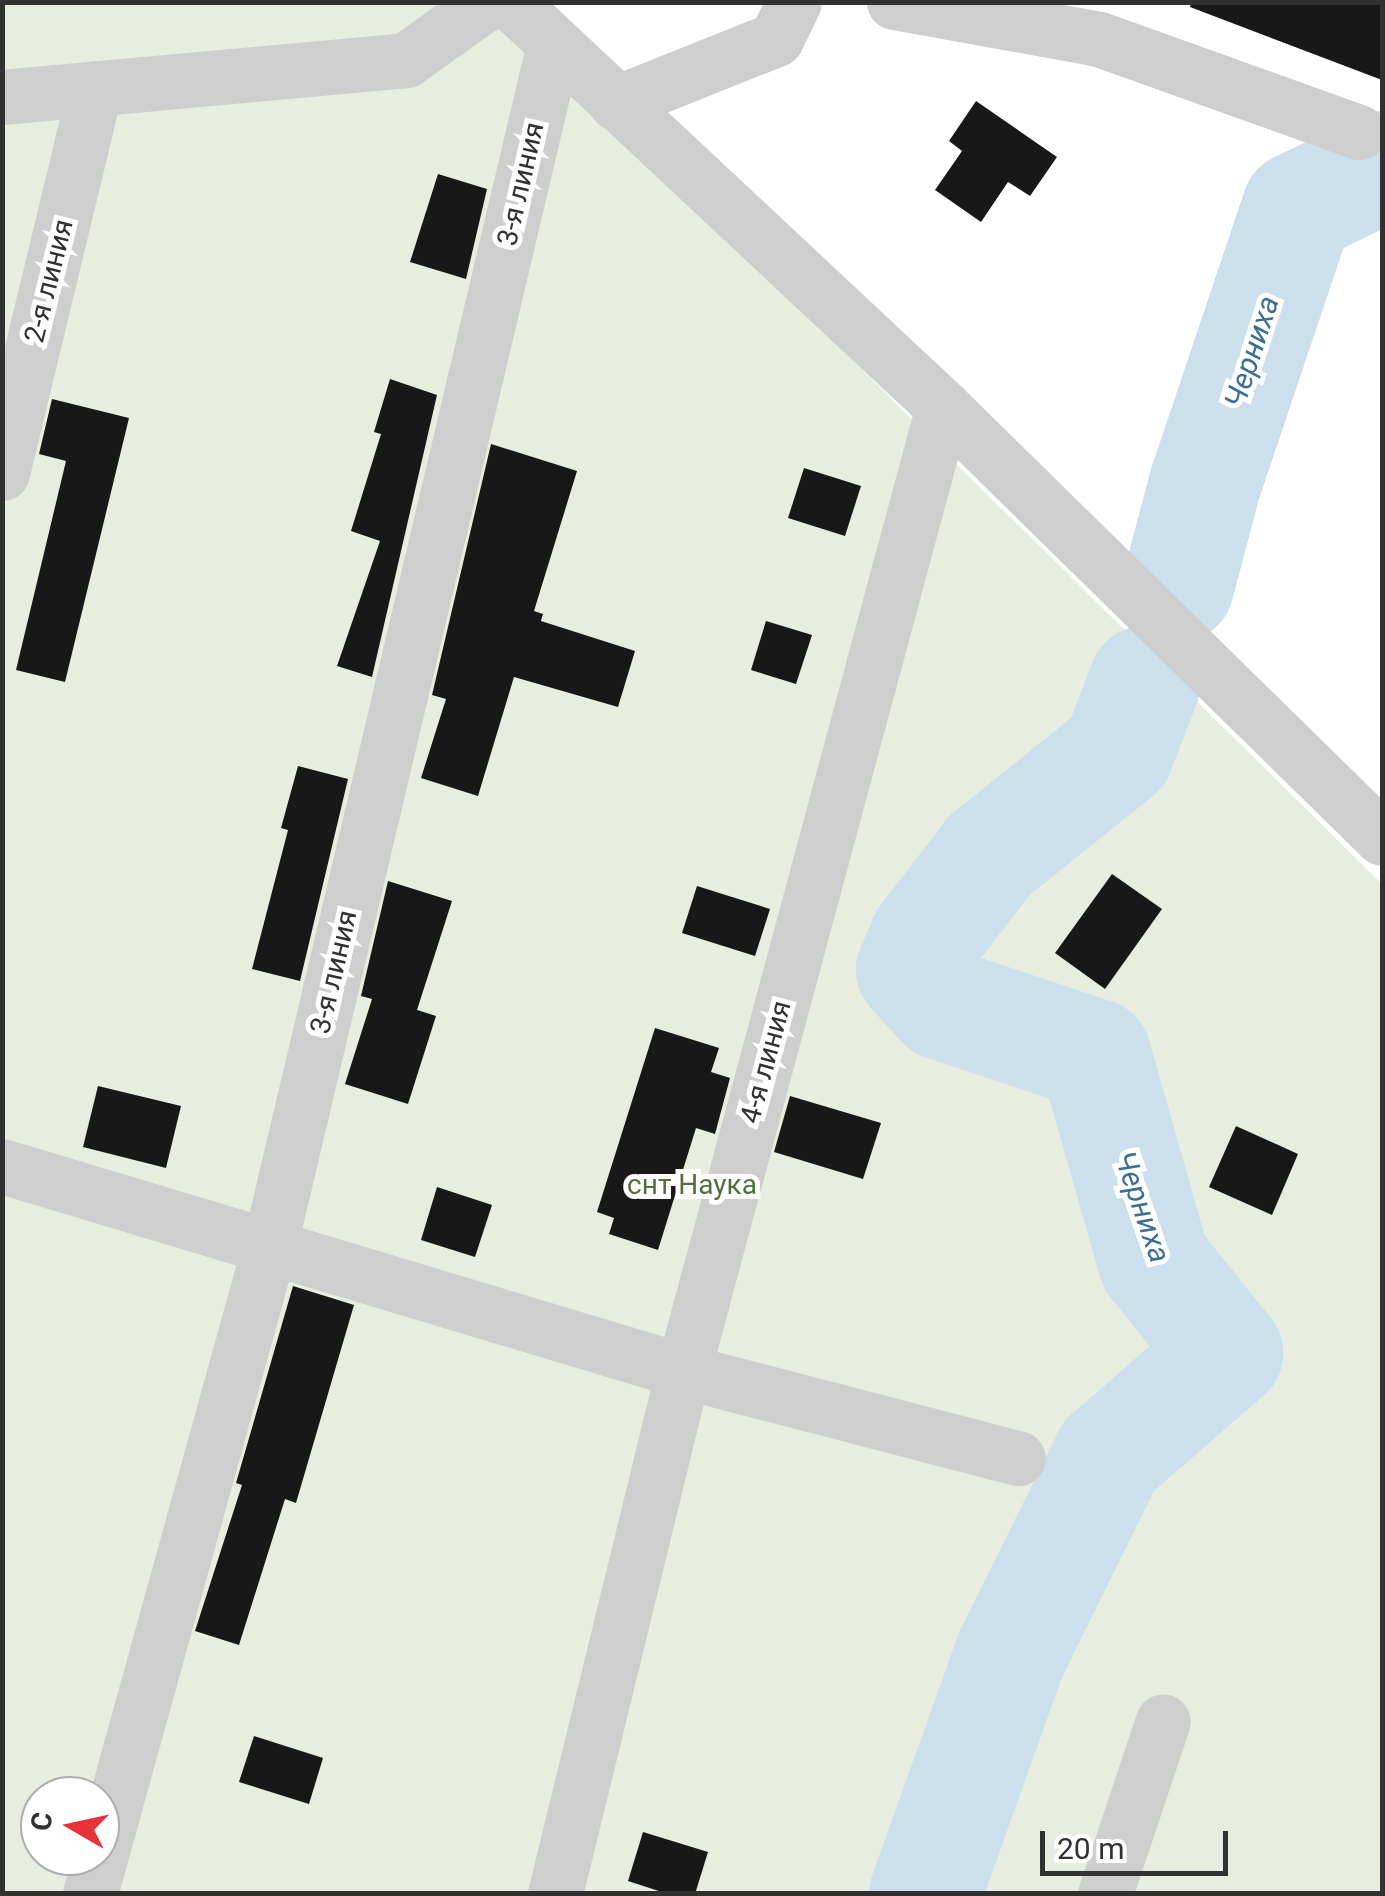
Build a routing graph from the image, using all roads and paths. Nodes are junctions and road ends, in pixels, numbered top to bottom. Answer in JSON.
{"nodes":[{"id":1,"x":487,"y":2,"type":"edge"},
{"id":2,"x":510,"y":2,"type":"edge"},
{"id":3,"x":794,"y":2,"type":"edge"},
{"id":4,"x":894,"y":2,"type":"edge"},
{"id":5,"x":554,"y":44,"type":"junction"},
{"id":6,"x":95,"y":88,"type":"junction"},
{"id":7,"x":2,"y":96,"type":"edge"},
{"id":8,"x":616,"y":103,"type":"junction"},
{"id":9,"x":1359,"y":132,"type":"dead end"},
{"id":10,"x":943,"y":408,"type":"junction"},
{"id":11,"x":2,"y":474,"type":"edge"},
{"id":12,"x":1382,"y":838,"type":"edge"},
{"id":13,"x":2,"y":1166,"type":"edge"},
{"id":14,"x":269,"y":1248,"type":"junction"},
{"id":15,"x":683,"y":1372,"type":"junction"},
{"id":16,"x":1018,"y":1458,"type":"dead end"},
{"id":17,"x":1163,"y":1721,"type":"dead end"},
{"id":18,"x":90,"y":1894,"type":"edge"},
{"id":19,"x":555,"y":1894,"type":"edge"},
{"id":20,"x":1105,"y":1894,"type":"edge"}],
"edges":[{"from":1,"to":6,"type":"street"},
{"from":2,"to":5,"type":"street"},
{"from":3,"to":8,"type":"street"},
{"from":4,"to":9,"type":"street"},
{"from":5,"to":8,"type":"street"},
{"from":5,"to":14,"type":"street","name":"3-я линия"},
{"from":6,"to":7,"type":"street"},
{"from":6,"to":11,"type":"street","name":"2-я линия"},
{"from":8,"to":10,"type":"street"},
{"from":10,"to":12,"type":"street"},
{"from":10,"to":15,"type":"street","name":"4-я линия"},
{"from":13,"to":14,"type":"street"},
{"from":14,"to":15,"type":"street"},
{"from":14,"to":18,"type":"street","name":"3-я линия"},
{"from":15,"to":16,"type":"street"},
{"from":15,"to":19,"type":"street","name":"4-я линия"},
{"from":17,"to":20,"type":"street"}]}
